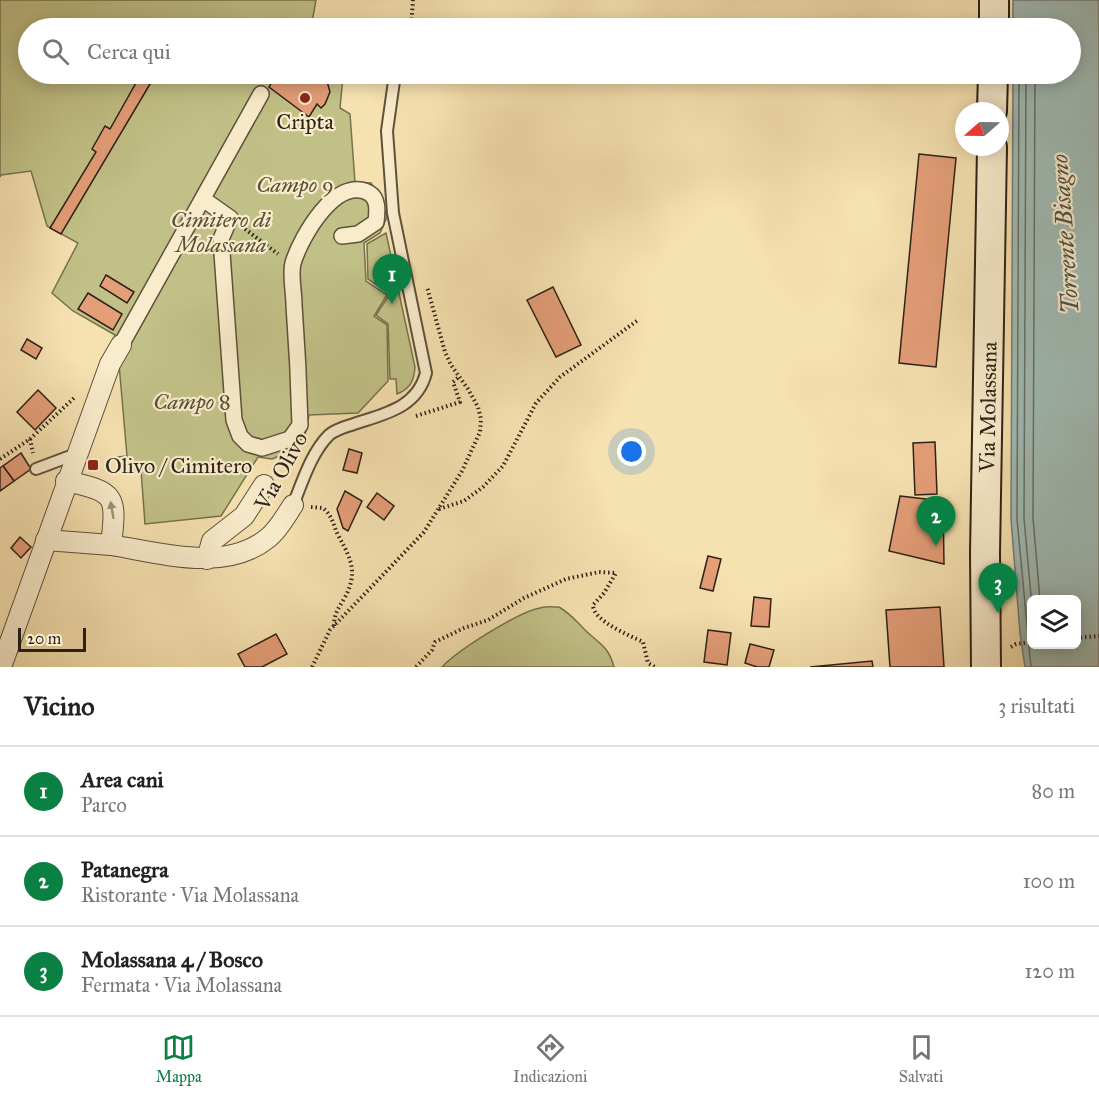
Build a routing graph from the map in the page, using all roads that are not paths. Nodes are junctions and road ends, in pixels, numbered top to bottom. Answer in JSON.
{"nodes":[{"id":1,"x":994,"y":0,"type":"edge"},
{"id":2,"x":994,"y":18,"type":"edge"},
{"id":3,"x":393,"y":84,"type":"edge"},
{"id":4,"x":993,"y":84,"type":"edge"},
{"id":5,"x":261,"y":94,"type":"dead end"},
{"id":6,"x":992,"y":102,"type":"edge"},
{"id":7,"x":992,"y":156,"type":"edge"},
{"id":8,"x":203,"y":199,"type":"junction"},
{"id":9,"x":342,"y":236,"type":"dead end"},
{"id":10,"x":121,"y":345,"type":"joint"},
{"id":11,"x":76,"y":454,"type":"junction"},
{"id":12,"x":36,"y":469,"type":"dead end"},
{"id":13,"x":66,"y":481,"type":"junction"},
{"id":14,"x":264,"y":485,"type":"dead end"},
{"id":15,"x":293,"y":505,"type":"joint"},
{"id":16,"x":46,"y":540,"type":"junction"},
{"id":17,"x":111,"y":545,"type":"junction"},
{"id":18,"x":207,"y":559,"type":"junction"},
{"id":19,"x":1,"y":667,"type":"edge"},
{"id":20,"x":986,"y":667,"type":"edge"}],
"edges":[{"from":1,"to":2,"type":"main road"},
{"from":3,"to":15,"type":"lane","name":"Via Olivo"},
{"from":4,"to":6,"type":"main road"},
{"from":5,"to":8,"type":"street"},
{"from":7,"to":20,"type":"main road","name":"Via Molassana"},
{"from":8,"to":9,"type":"street"},
{"from":8,"to":10,"type":"street"},
{"from":10,"to":11,"type":"street"},
{"from":11,"to":12,"type":"lane"},
{"from":11,"to":13,"type":"street"},
{"from":13,"to":16,"type":"street"},
{"from":17,"to":13,"type":"street","one_way":true},
{"from":14,"to":18,"type":"street"},
{"from":15,"to":18,"type":"street","name":"Via Olivo"},
{"from":16,"to":17,"type":"street","name":"Via Olivo"},
{"from":16,"to":19,"type":"street"},
{"from":17,"to":18,"type":"street","name":"Via Olivo"}]}
